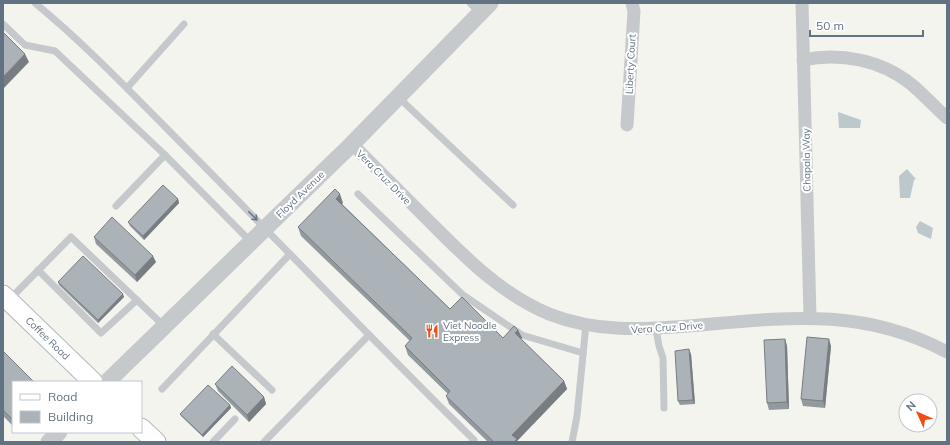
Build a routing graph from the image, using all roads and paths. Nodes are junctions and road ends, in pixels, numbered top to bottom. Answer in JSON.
{"nodes":[{"id":1,"x":35,"y":3,"type":"edge"},
{"id":2,"x":632,"y":3,"type":"edge"},
{"id":3,"x":802,"y":3,"type":"edge"},
{"id":4,"x":480,"y":6,"type":"edge"},
{"id":5,"x":3,"y":24,"type":"edge"},
{"id":6,"x":184,"y":24,"type":"dead end"},
{"id":7,"x":803,"y":60,"type":"junction"},
{"id":8,"x":127,"y":88,"type":"junction"},
{"id":9,"x":398,"y":97,"type":"junction"},
{"id":10,"x":947,"y":118,"type":"edge"},
{"id":11,"x":627,"y":125,"type":"dead end"},
{"id":12,"x":352,"y":144,"type":"junction"},
{"id":13,"x":166,"y":155,"type":"junction"},
{"id":14,"x":358,"y":194,"type":"dead end"},
{"id":15,"x":513,"y":205,"type":"dead end"},
{"id":16,"x":116,"y":206,"type":"dead end"},
{"id":17,"x":265,"y":228,"type":"junction"},
{"id":18,"x":250,"y":242,"type":"junction"},
{"id":19,"x":290,"y":254,"type":"junction"},
{"id":20,"x":38,"y":270,"type":"junction"},
{"id":21,"x":6,"y":297,"type":"edge"},
{"id":22,"x":137,"y":300,"type":"junction"},
{"id":23,"x":810,"y":317,"type":"junction"},
{"id":24,"x":586,"y":324,"type":"junction"},
{"id":25,"x":164,"y":326,"type":"junction"},
{"id":26,"x":656,"y":329,"type":"junction"},
{"id":27,"x":213,"y":334,"type":"junction"},
{"id":28,"x":368,"y":336,"type":"junction"},
{"id":29,"x":947,"y":352,"type":"edge"},
{"id":30,"x":583,"y":353,"type":"junction"},
{"id":31,"x":92,"y":381,"type":"edge"},
{"id":32,"x":108,"y":381,"type":"edge"},
{"id":33,"x":162,"y":389,"type":"dead end"},
{"id":34,"x":272,"y":390,"type":"dead end"},
{"id":35,"x":664,"y":408,"type":"dead end"},
{"id":36,"x":235,"y":419,"type":"dead end"},
{"id":37,"x":142,"y":429,"type":"edge"},
{"id":38,"x":58,"y":433,"type":"edge"},
{"id":39,"x":49,"y":442,"type":"edge"},
{"id":40,"x":156,"y":442,"type":"edge"},
{"id":41,"x":213,"y":442,"type":"edge"},
{"id":42,"x":264,"y":442,"type":"edge"},
{"id":43,"x":472,"y":442,"type":"edge"},
{"id":44,"x":572,"y":442,"type":"edge"}],
"edges":[{"from":1,"to":8,"type":"lane"},
{"from":2,"to":11,"type":"street","name":"Liberty Court"},
{"from":3,"to":7,"type":"street","name":"Chapala Way"},
{"from":4,"to":9,"type":"street","name":"Floyd Avenue"},
{"from":5,"to":13,"type":"lane"},
{"from":6,"to":8,"type":"lane"},
{"from":7,"to":10,"type":"street"},
{"from":7,"to":23,"type":"street","name":"Chapala Way"},
{"from":8,"to":17,"type":"lane","one_way":true},
{"from":9,"to":12,"type":"street","name":"Floyd Avenue"},
{"from":9,"to":15,"type":"lane"},
{"from":12,"to":17,"type":"street","name":"Floyd Avenue"},
{"from":12,"to":24,"type":"street","name":"Vera Cruz Drive"},
{"from":13,"to":16,"type":"lane"},
{"from":13,"to":18,"type":"lane"},
{"from":14,"to":30,"type":"lane"},
{"from":17,"to":18,"type":"street","name":"Floyd Avenue"},
{"from":17,"to":19,"type":"lane"},
{"from":18,"to":25,"type":"street","name":"Floyd Avenue"},
{"from":19,"to":27,"type":"lane"},
{"from":19,"to":28,"type":"lane"},
{"from":20,"to":21,"type":"lane"},
{"from":20,"to":22,"type":"lane"},
{"from":20,"to":22,"type":"lane"},
{"from":21,"to":31,"type":"main road","name":"Coffee Road"},
{"from":22,"to":25,"type":"lane"},
{"from":23,"to":26,"type":"street","name":"Vera Cruz Drive"},
{"from":23,"to":29,"type":"street","name":"Vera Cruz Drive"},
{"from":24,"to":26,"type":"street","name":"Vera Cruz Drive"},
{"from":24,"to":30,"type":"lane"},
{"from":25,"to":32,"type":"street","name":"Floyd Avenue"},
{"from":26,"to":35,"type":"lane"},
{"from":27,"to":33,"type":"lane"},
{"from":27,"to":34,"type":"lane"},
{"from":28,"to":42,"type":"lane"},
{"from":28,"to":43,"type":"lane"},
{"from":30,"to":44,"type":"lane"},
{"from":36,"to":41,"type":"lane"},
{"from":37,"to":40,"type":"main road"},
{"from":38,"to":39,"type":"street"}]}
